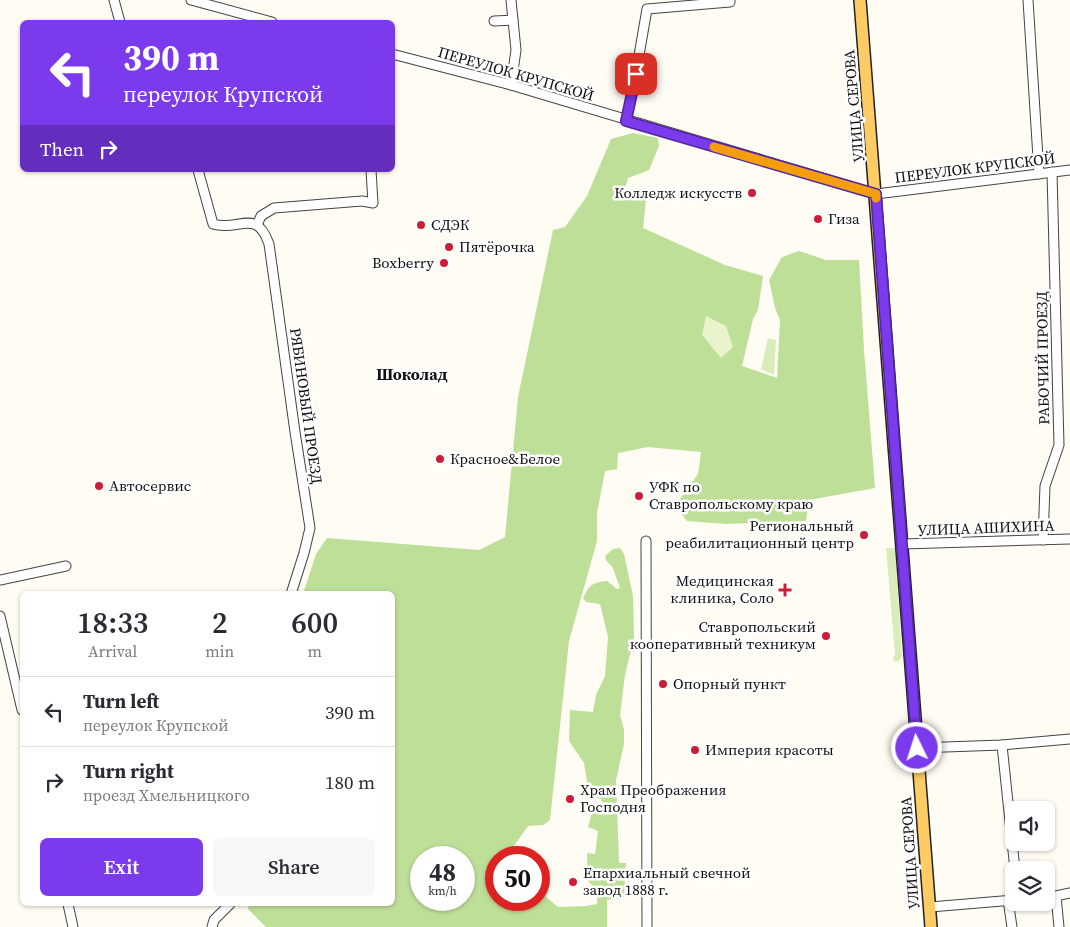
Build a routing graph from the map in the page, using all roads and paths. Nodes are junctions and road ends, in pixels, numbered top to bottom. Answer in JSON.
{"nodes":[{"id":1,"x":114,"y":0,"type":"edge"},
{"id":2,"x":191,"y":0,"type":"edge"},
{"id":3,"x":511,"y":0,"type":"edge"},
{"id":4,"x":730,"y":0,"type":"edge"},
{"id":5,"x":860,"y":0,"type":"edge"},
{"id":6,"x":1028,"y":0,"type":"edge"},
{"id":7,"x":218,"y":4,"type":"edge"},
{"id":8,"x":646,"y":4,"type":"edge"},
{"id":9,"x":119,"y":20,"type":"edge"},
{"id":10,"x":266,"y":20,"type":"edge"},
{"id":11,"x":513,"y":20,"type":"junction"},
{"id":12,"x":494,"y":21,"type":"dead end"},
{"id":13,"x":395,"y":55,"type":"edge"},
{"id":14,"x":512,"y":85,"type":"junction"},
{"id":15,"x":626,"y":121,"type":"junction"},
{"id":16,"x":1070,"y":170,"type":"edge"},
{"id":17,"x":199,"y":172,"type":"edge"},
{"id":18,"x":371,"y":172,"type":"edge"},
{"id":19,"x":1052,"y":172,"type":"junction"},
{"id":20,"x":1040,"y":174,"type":"junction"},
{"id":21,"x":876,"y":194,"type":"junction"},
{"id":22,"x":257,"y":224,"type":"junction"},
{"id":23,"x":1070,"y":539,"type":"edge"},
{"id":24,"x":1043,"y":540,"type":"junction"},
{"id":25,"x":646,"y":541,"type":"dead end"},
{"id":26,"x":903,"y":544,"type":"junction"},
{"id":27,"x":66,"y":566,"type":"dead end"},
{"id":28,"x":0,"y":580,"type":"edge"},
{"id":29,"x":292,"y":591,"type":"edge"},
{"id":30,"x":0,"y":616,"type":"edge"},
{"id":31,"x":20,"y":701,"type":"edge"},
{"id":32,"x":1070,"y":739,"type":"edge"},
{"id":33,"x":1002,"y":745,"type":"junction"},
{"id":34,"x":917,"y":748,"type":"junction"},
{"id":35,"x":1014,"y":861,"type":"edge"},
{"id":36,"x":1070,"y":893,"type":"edge"},
{"id":37,"x":1005,"y":901,"type":"edge"},
{"id":38,"x":68,"y":906,"type":"edge"},
{"id":39,"x":228,"y":906,"type":"edge"},
{"id":40,"x":930,"y":907,"type":"junction"},
{"id":41,"x":1011,"y":911,"type":"edge"},
{"id":42,"x":73,"y":927,"type":"edge"},
{"id":43,"x":212,"y":927,"type":"edge"},
{"id":44,"x":647,"y":927,"type":"edge"},
{"id":45,"x":931,"y":927,"type":"edge"},
{"id":46,"x":1012,"y":927,"type":"edge"},
{"id":47,"x":1059,"y":927,"type":"edge"}],
"edges":[{"from":1,"to":9,"type":"street"},
{"from":2,"to":7,"type":"street"},
{"from":3,"to":11,"type":"street"},
{"from":4,"to":8,"type":"street"},
{"from":5,"to":21,"type":"main road","name":"УЛИЦА СЕРОВА"},
{"from":6,"to":20,"type":"street"},
{"from":7,"to":10,"type":"street"},
{"from":8,"to":15,"type":"street"},
{"from":11,"to":12,"type":"street"},
{"from":11,"to":14,"type":"street"},
{"from":13,"to":14,"type":"street","name":"ПЕРЕУЛОК КРУПСКОЙ"},
{"from":14,"to":15,"type":"street","name":"ПЕРЕУЛОК КРУПСКОЙ"},
{"from":15,"to":21,"type":"street","name":"ПЕРЕУЛОК КРУПСКОЙ"},
{"from":16,"to":19,"type":"street","name":"ПЕРЕУЛОК КРУПСКОЙ"},
{"from":17,"to":22,"type":"street"},
{"from":18,"to":22,"type":"street"},
{"from":19,"to":20,"type":"street","name":"ПЕРЕУЛОК КРУПСКОЙ"},
{"from":19,"to":24,"type":"street","name":"РАБОЧИЙ ПРОЕЗД"},
{"from":20,"to":21,"type":"street","name":"ПЕРЕУЛОК КРУПСКОЙ"},
{"from":21,"to":26,"type":"main road","name":"УЛИЦА СЕРОВА"},
{"from":22,"to":29,"type":"street","name":"РЯБИНОВЫЙ ПРОЕЗД"},
{"from":23,"to":24,"type":"street","name":"УЛИЦА АШИХИНА"},
{"from":24,"to":26,"type":"street","name":"УЛИЦА АШИХИНА"},
{"from":25,"to":44,"type":"street"},
{"from":26,"to":34,"type":"main road","name":"УЛИЦА СЕРОВА"},
{"from":27,"to":28,"type":"street"},
{"from":30,"to":31,"type":"street"},
{"from":32,"to":33,"type":"street"},
{"from":33,"to":34,"type":"street"},
{"from":33,"to":35,"type":"street"},
{"from":34,"to":40,"type":"main road","name":"УЛИЦА СЕРОВА"},
{"from":36,"to":47,"type":"street"},
{"from":37,"to":40,"type":"street"},
{"from":38,"to":42,"type":"street"},
{"from":39,"to":43,"type":"street"},
{"from":40,"to":45,"type":"main road","name":"УЛИЦА СЕРОВА"},
{"from":41,"to":46,"type":"street"}]}
